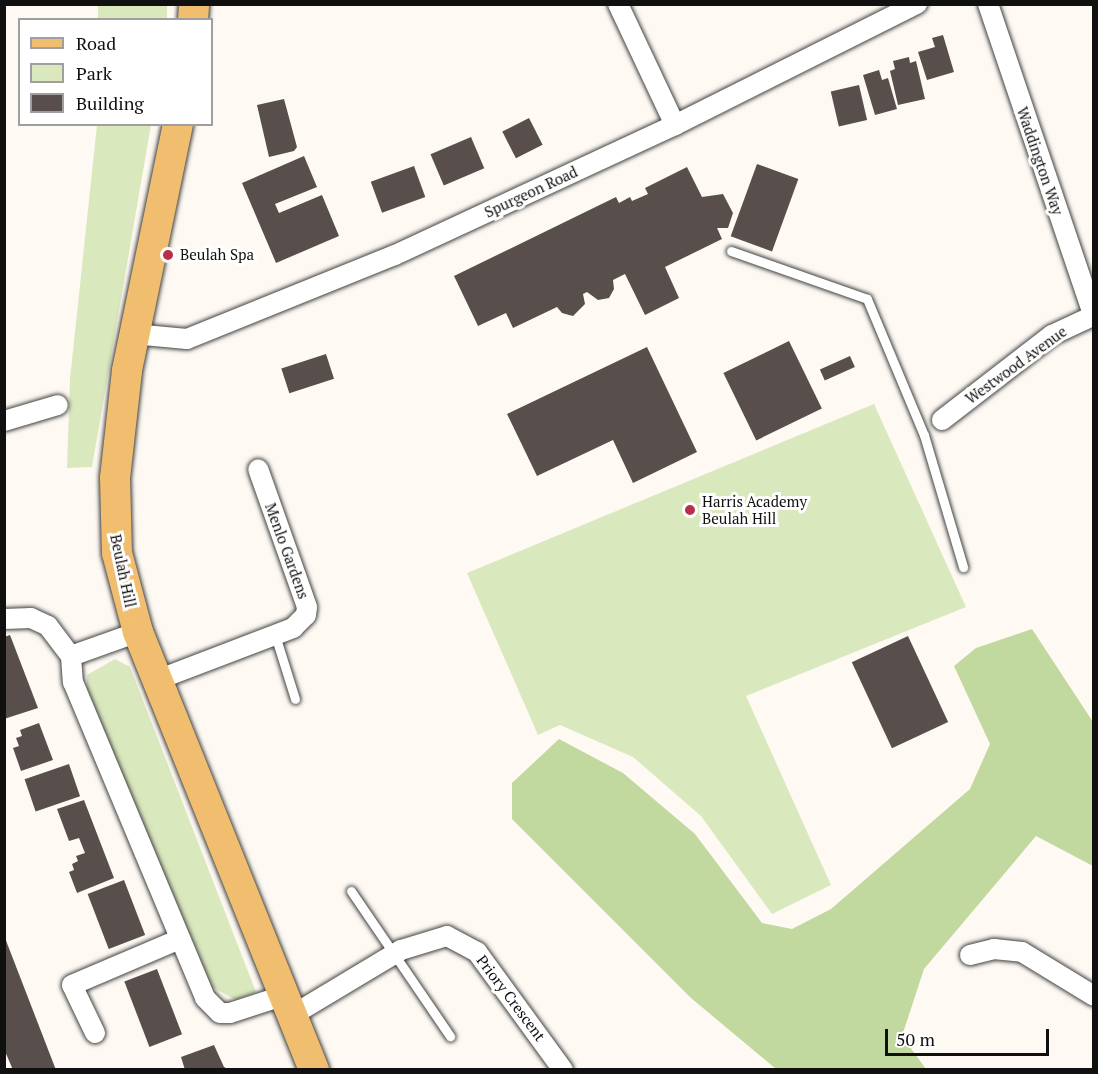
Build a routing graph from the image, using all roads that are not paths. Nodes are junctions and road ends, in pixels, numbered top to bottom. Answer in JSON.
{"nodes":[{"id":1,"x":618,"y":4,"type":"edge"},
{"id":2,"x":916,"y":4,"type":"edge"},
{"id":3,"x":988,"y":4,"type":"edge"},
{"id":4,"x":675,"y":125,"type":"junction"},
{"id":5,"x":178,"y":126,"type":"edge"},
{"id":6,"x":731,"y":251,"type":"dead end"},
{"id":7,"x":1093,"y":316,"type":"edge"},
{"id":8,"x":133,"y":334,"type":"junction"},
{"id":9,"x":58,"y":405,"type":"dead end"},
{"id":10,"x":942,"y":420,"type":"joint"},
{"id":11,"x":4,"y":421,"type":"edge"},
{"id":12,"x":924,"y":435,"type":"junction"},
{"id":13,"x":258,"y":469,"type":"dead end"},
{"id":14,"x":963,"y":567,"type":"dead end"},
{"id":15,"x":4,"y":619,"type":"edge"},
{"id":16,"x":138,"y":632,"type":"junction"},
{"id":17,"x":275,"y":634,"type":"junction"},
{"id":18,"x":71,"y":656,"type":"junction"},
{"id":19,"x":157,"y":680,"type":"junction"},
{"id":20,"x":295,"y":699,"type":"dead end"},
{"id":21,"x":351,"y":891,"type":"dead end"},
{"id":22,"x":180,"y":939,"type":"junction"},
{"id":23,"x":395,"y":954,"type":"junction"},
{"id":24,"x":970,"y":955,"type":"dead end"},
{"id":25,"x":1094,"y":996,"type":"edge"},
{"id":26,"x":286,"y":1006,"type":"junction"},
{"id":27,"x":95,"y":1034,"type":"dead end"},
{"id":28,"x":450,"y":1036,"type":"dead end"},
{"id":29,"x":315,"y":1070,"type":"edge"},
{"id":30,"x":563,"y":1070,"type":"edge"}],
"edges":[{"from":1,"to":4,"type":"street"},
{"from":2,"to":4,"type":"street","name":"Spurgeon Road"},
{"from":3,"to":7,"type":"street","name":"Waddington Way"},
{"from":4,"to":8,"type":"street","name":"Spurgeon Road"},
{"from":5,"to":8,"type":"main road","name":"Beulah Hill"},
{"from":6,"to":12,"type":"lane"},
{"from":7,"to":10,"type":"street","name":"Westwood Avenue"},
{"from":8,"to":16,"type":"main road","name":"Beulah Hill"},
{"from":9,"to":11,"type":"street"},
{"from":10,"to":12,"type":"lane"},
{"from":12,"to":14,"type":"lane"},
{"from":13,"to":17,"type":"street","name":"Menlo Gardens"},
{"from":15,"to":18,"type":"street"},
{"from":16,"to":18,"type":"street"},
{"from":16,"to":19,"type":"main road","name":"Beulah Hill"},
{"from":17,"to":19,"type":"street","name":"Menlo Gardens"},
{"from":17,"to":20,"type":"lane"},
{"from":18,"to":22,"type":"street"},
{"from":19,"to":26,"type":"main road","name":"Beulah Hill"},
{"from":21,"to":23,"type":"lane"},
{"from":22,"to":26,"type":"street"},
{"from":22,"to":27,"type":"street"},
{"from":23,"to":26,"type":"street","name":"Priory Crescent"},
{"from":23,"to":28,"type":"lane"},
{"from":23,"to":30,"type":"street","name":"Priory Crescent"},
{"from":24,"to":25,"type":"street"},
{"from":26,"to":29,"type":"main road","name":"Beulah Hill"}]}
